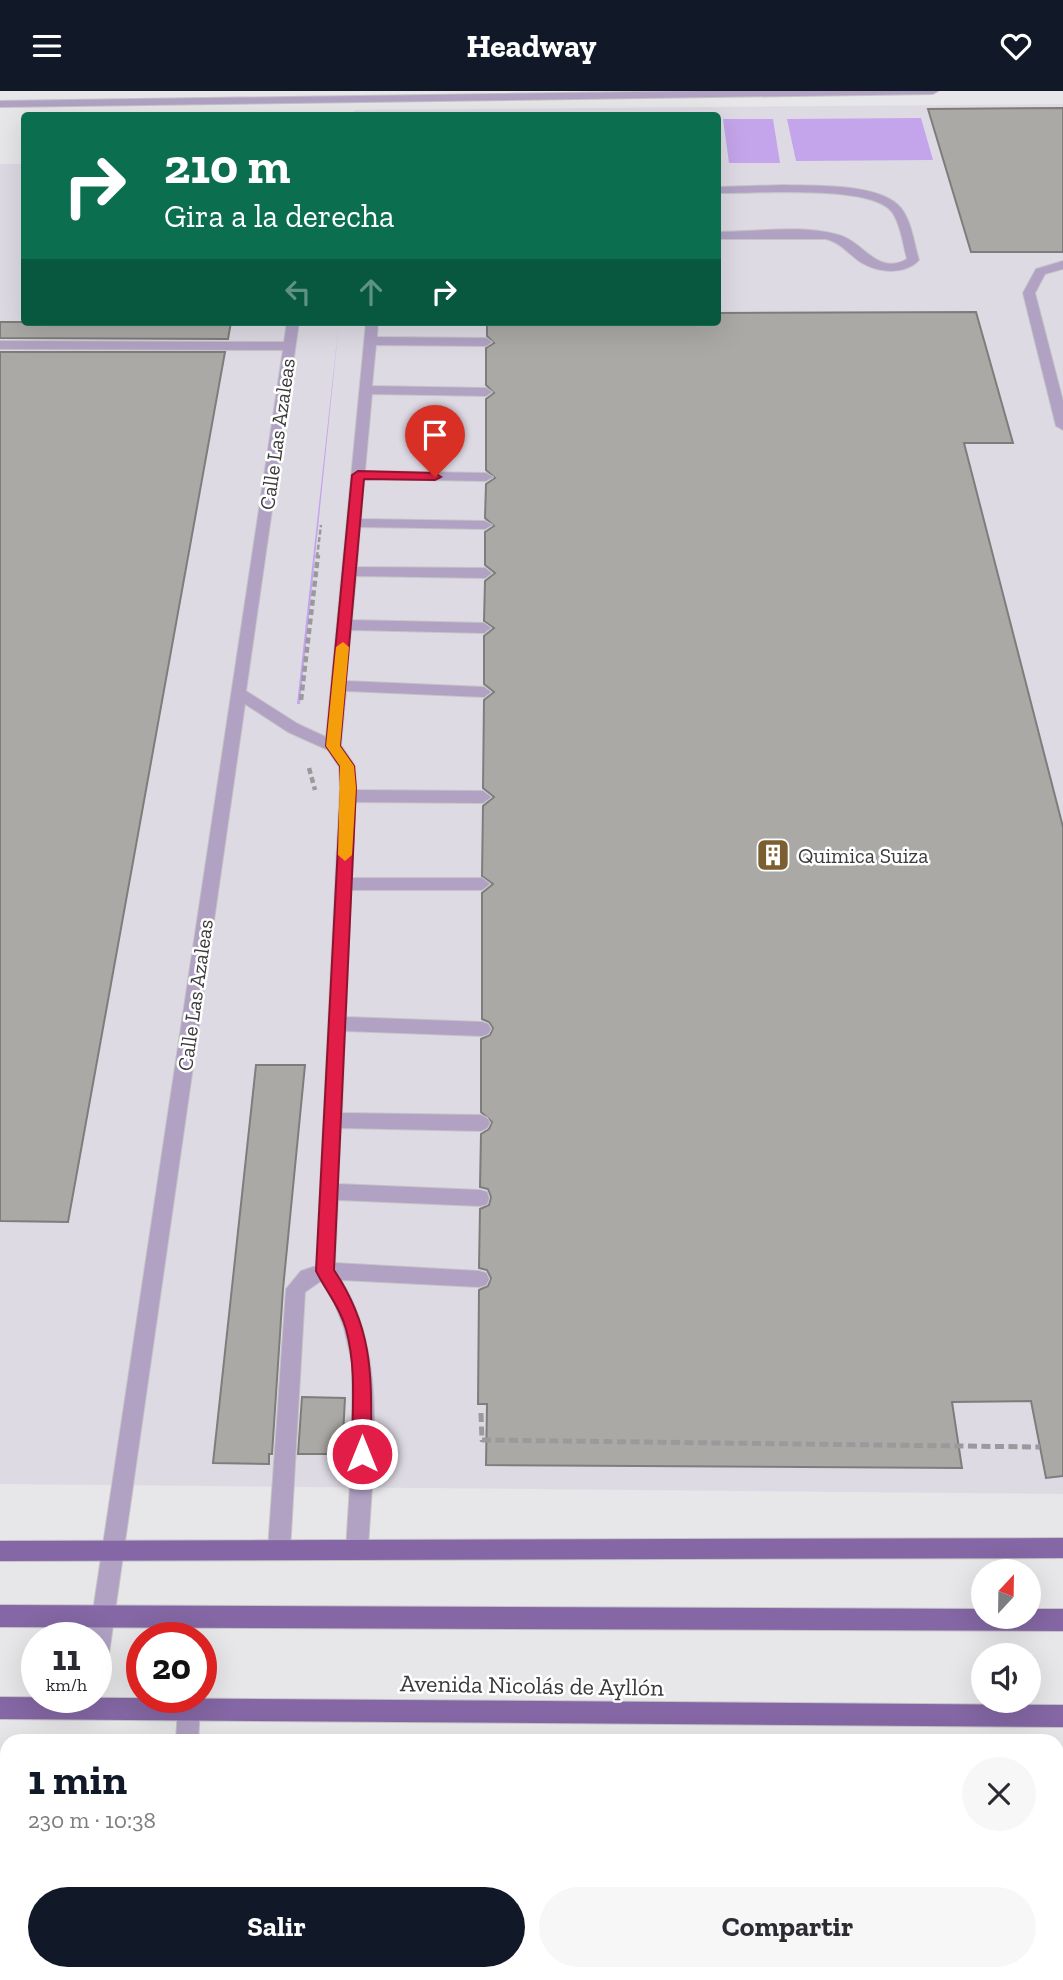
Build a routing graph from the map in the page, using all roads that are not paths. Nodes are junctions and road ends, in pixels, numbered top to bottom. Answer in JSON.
{"nodes":[{"id":1,"x":933,"y":91,"type":"edge"},
{"id":2,"x":327,"y":95,"type":"edge"},
{"id":3,"x":0,"y":104,"type":"edge"},
{"id":4,"x":721,"y":190,"type":"edge"},
{"id":5,"x":721,"y":236,"type":"edge"},
{"id":6,"x":1063,"y":265,"type":"edge"},
{"id":7,"x":292,"y":326,"type":"edge"},
{"id":8,"x":372,"y":326,"type":"edge"},
{"id":9,"x":370,"y":341,"type":"junction"},
{"id":10,"x":486,"y":342,"type":"dead end"},
{"id":11,"x":0,"y":345,"type":"edge"},
{"id":12,"x":290,"y":345,"type":"junction"},
{"id":13,"x":366,"y":390,"type":"junction"},
{"id":14,"x":486,"y":392,"type":"dead end"},
{"id":15,"x":1063,"y":426,"type":"edge"},
{"id":16,"x":358,"y":475,"type":"junction"},
{"id":17,"x":486,"y":477,"type":"dead end"},
{"id":18,"x":354,"y":523,"type":"junction"},
{"id":19,"x":485,"y":525,"type":"dead end"},
{"id":20,"x":349,"y":571,"type":"junction"},
{"id":21,"x":485,"y":573,"type":"dead end"},
{"id":22,"x":345,"y":625,"type":"junction"},
{"id":23,"x":484,"y":628,"type":"dead end"},
{"id":24,"x":339,"y":686,"type":"junction"},
{"id":25,"x":484,"y":692,"type":"dead end"},
{"id":26,"x":239,"y":693,"type":"junction"},
{"id":27,"x":333,"y":746,"type":"junction"},
{"id":28,"x":348,"y":796,"type":"junction"},
{"id":29,"x":483,"y":797,"type":"dead end"},
{"id":30,"x":344,"y":884,"type":"junction"},
{"id":31,"x":482,"y":884,"type":"dead end"},
{"id":32,"x":337,"y":1024,"type":"junction"},
{"id":33,"x":482,"y":1029,"type":"dead end"},
{"id":34,"x":332,"y":1120,"type":"junction"},
{"id":35,"x":481,"y":1123,"type":"dead end"},
{"id":36,"x":329,"y":1192,"type":"junction"},
{"id":37,"x":480,"y":1198,"type":"dead end"},
{"id":38,"x":325,"y":1271,"type":"junction"},
{"id":39,"x":479,"y":1279,"type":"dead end"},
{"id":40,"x":1063,"y":1548,"type":"edge"},
{"id":41,"x":113,"y":1550,"type":"junction"},
{"id":42,"x":279,"y":1550,"type":"junction"},
{"id":43,"x":357,"y":1550,"type":"junction"},
{"id":44,"x":0,"y":1551,"type":"edge"},
{"id":45,"x":0,"y":1616,"type":"edge"},
{"id":46,"x":104,"y":1616,"type":"junction"},
{"id":47,"x":1063,"y":1621,"type":"edge"},
{"id":48,"x":103,"y":1622,"type":"edge"},
{"id":49,"x":21,"y":1707,"type":"edge"},
{"id":50,"x":0,"y":1708,"type":"edge"},
{"id":51,"x":217,"y":1708,"type":"edge"},
{"id":52,"x":189,"y":1713,"type":"edge"},
{"id":53,"x":1063,"y":1716,"type":"edge"},
{"id":54,"x":187,"y":1734,"type":"edge"}],
"edges":[{"from":1,"to":2,"type":"street"},
{"from":2,"to":3,"type":"street"},
{"from":4,"to":5,"type":"street"},
{"from":6,"to":15,"type":"street"},
{"from":7,"to":12,"type":"street","name":"Calle Las Azaleas"},
{"from":8,"to":9,"type":"street"},
{"from":9,"to":10,"type":"street"},
{"from":9,"to":13,"type":"street"},
{"from":11,"to":12,"type":"street"},
{"from":12,"to":26,"type":"street","name":"Calle Las Azaleas"},
{"from":13,"to":14,"type":"street"},
{"from":13,"to":16,"type":"street"},
{"from":16,"to":17,"type":"street"},
{"from":16,"to":18,"type":"street"},
{"from":18,"to":19,"type":"street"},
{"from":18,"to":20,"type":"street"},
{"from":20,"to":21,"type":"street"},
{"from":20,"to":22,"type":"street"},
{"from":22,"to":23,"type":"street"},
{"from":22,"to":24,"type":"street"},
{"from":24,"to":25,"type":"street"},
{"from":24,"to":27,"type":"street"},
{"from":26,"to":27,"type":"street"},
{"from":26,"to":41,"type":"street","name":"Calle Las Azaleas"},
{"from":27,"to":28,"type":"street"},
{"from":28,"to":29,"type":"street"},
{"from":28,"to":30,"type":"street"},
{"from":30,"to":31,"type":"street"},
{"from":30,"to":32,"type":"street"},
{"from":32,"to":33,"type":"street"},
{"from":32,"to":34,"type":"street"},
{"from":34,"to":35,"type":"street"},
{"from":34,"to":36,"type":"street"},
{"from":36,"to":37,"type":"street"},
{"from":36,"to":38,"type":"street"},
{"from":38,"to":39,"type":"street"},
{"from":38,"to":42,"type":"street"},
{"from":38,"to":43,"type":"street"},
{"from":40,"to":43,"type":"main road"},
{"from":41,"to":42,"type":"main road"},
{"from":41,"to":44,"type":"main road"},
{"from":41,"to":46,"type":"street","name":"Calle Las Azaleas"},
{"from":42,"to":43,"type":"main road"},
{"from":45,"to":46,"type":"main road"},
{"from":46,"to":47,"type":"main road"},
{"from":46,"to":48,"type":"street","name":"Calle Las Azaleas"},
{"from":49,"to":50,"type":"main road","name":"Avenida Nicolás de Ayllón"},
{"from":51,"to":53,"type":"main road","name":"Avenida Nicolás de Ayllón"},
{"from":52,"to":54,"type":"street"}]}
